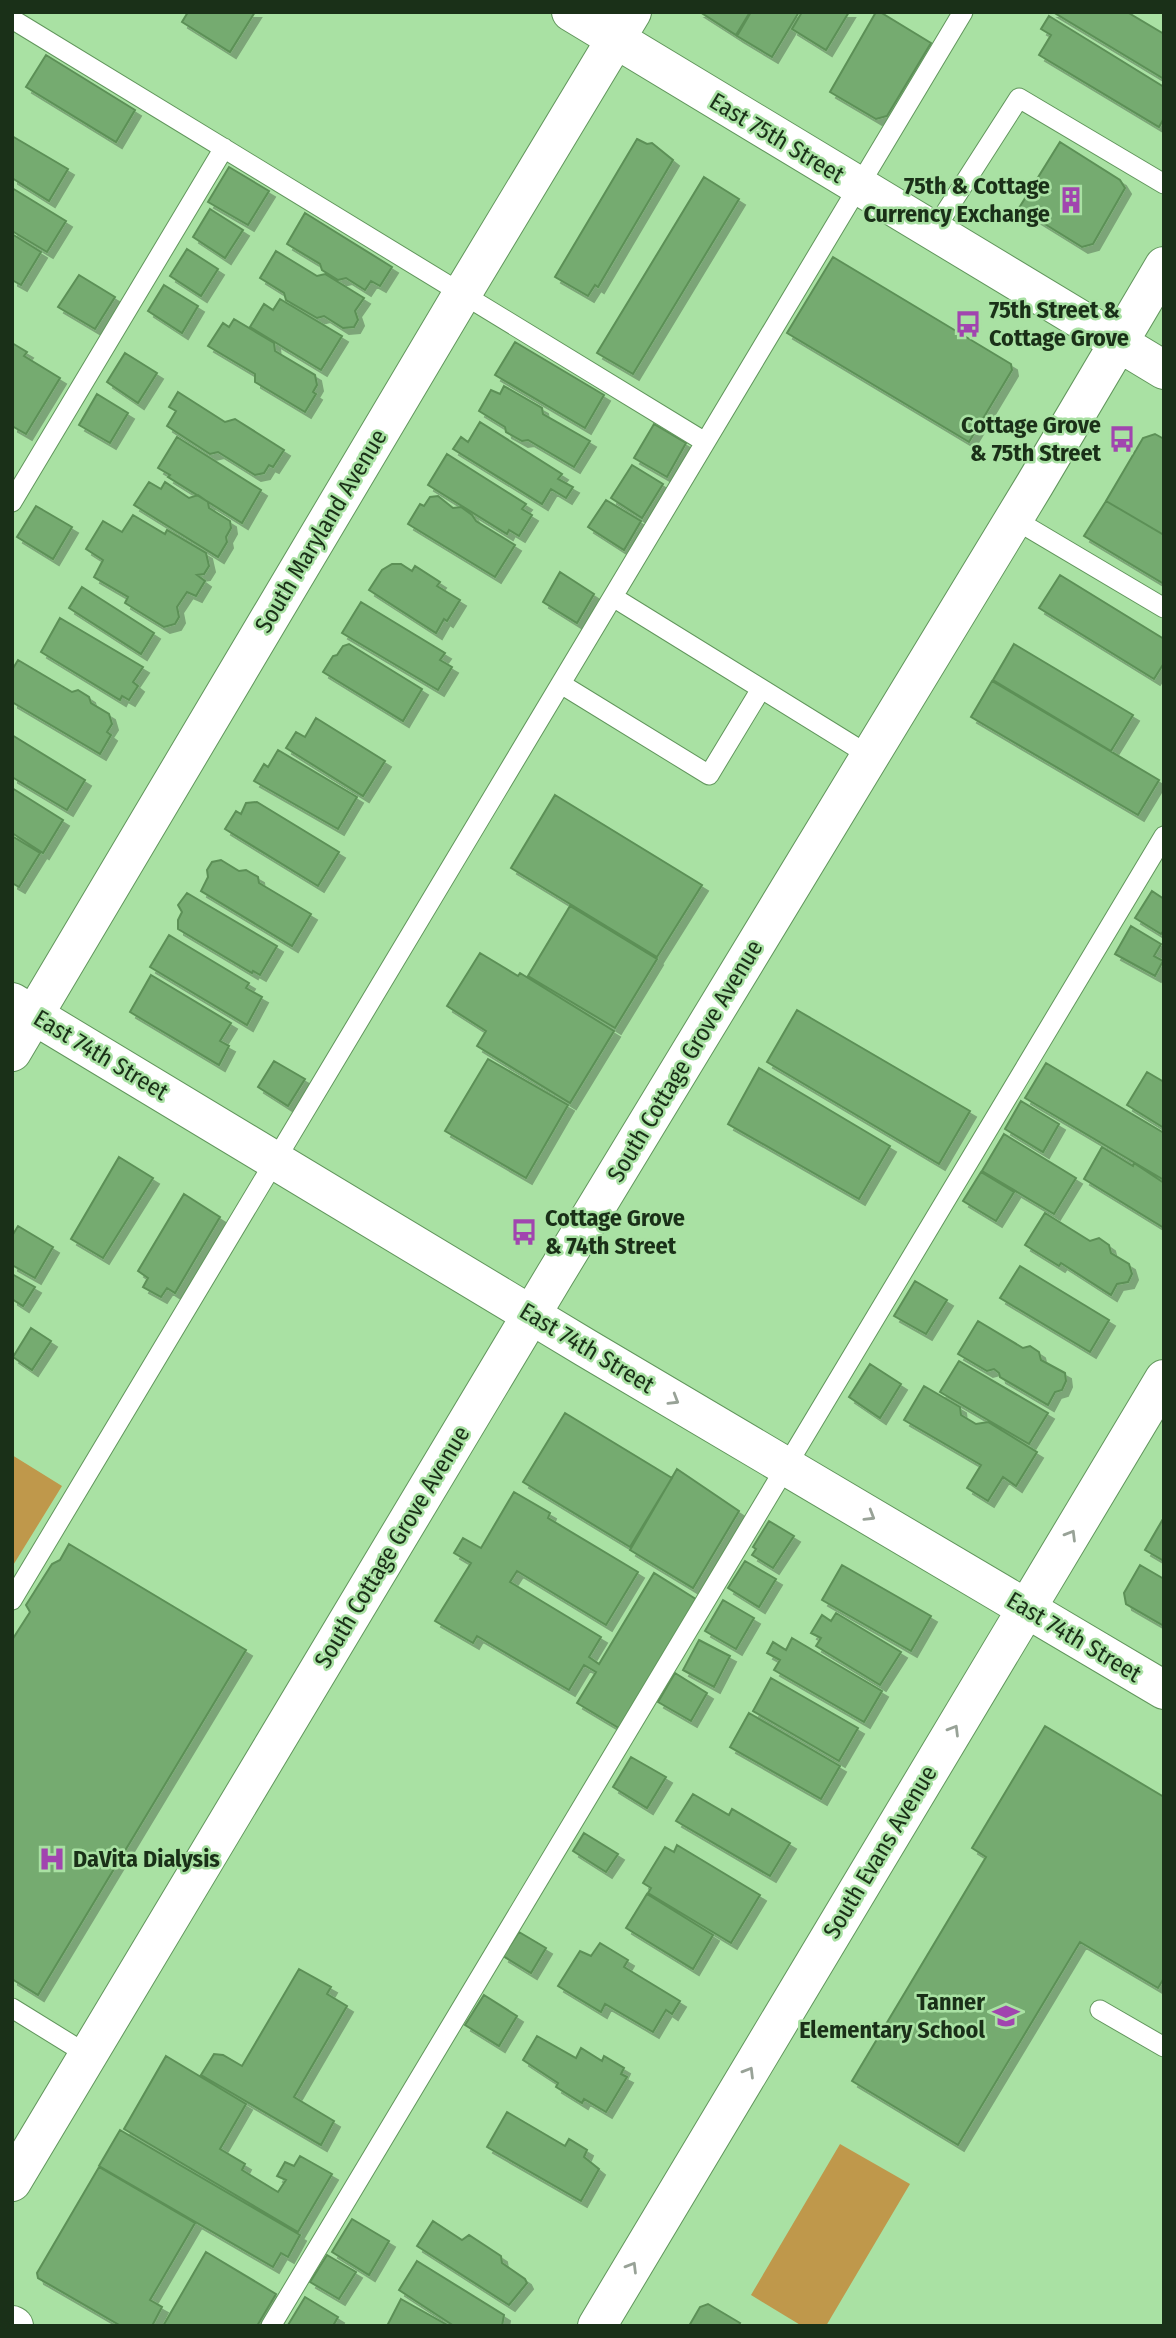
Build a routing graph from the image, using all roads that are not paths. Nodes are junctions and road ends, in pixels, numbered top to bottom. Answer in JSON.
{"nodes":[{"id":1,"x":571,"y":12,"type":"edge"},
{"id":2,"x":963,"y":12,"type":"edge"},
{"id":3,"x":12,"y":19,"type":"edge"},
{"id":4,"x":624,"y":26,"type":"edge"},
{"id":5,"x":224,"y":148,"type":"junction"},
{"id":6,"x":1164,"y":184,"type":"edge"},
{"id":7,"x":858,"y":187,"type":"junction"},
{"id":8,"x":933,"y":232,"type":"junction"},
{"id":9,"x":1164,"y":266,"type":"edge"},
{"id":10,"x":461,"y":294,"type":"junction"},
{"id":11,"x":1118,"y":343,"type":"junction"},
{"id":12,"x":1164,"y":370,"type":"edge"},
{"id":13,"x":705,"y":442,"type":"junction"},
{"id":14,"x":12,"y":502,"type":"edge"},
{"id":15,"x":1013,"y":519,"type":"junction"},
{"id":16,"x":613,"y":597,"type":"junction"},
{"id":17,"x":1164,"y":608,"type":"edge"},
{"id":18,"x":561,"y":684,"type":"junction"},
{"id":19,"x":761,"y":689,"type":"junction"},
{"id":20,"x":870,"y":756,"type":"junction"},
{"id":21,"x":1164,"y":835,"type":"edge"},
{"id":22,"x":23,"y":1008,"type":"edge"},
{"id":23,"x":12,"y":1052,"type":"edge"},
{"id":24,"x":275,"y":1160,"type":"junction"},
{"id":25,"x":531,"y":1315,"type":"junction"},
{"id":26,"x":1164,"y":1379,"type":"edge"},
{"id":27,"x":786,"y":1466,"type":"junction"},
{"id":28,"x":12,"y":1600,"type":"edge"},
{"id":29,"x":1027,"y":1609,"type":"junction"},
{"id":30,"x":1164,"y":1690,"type":"edge"},
{"id":31,"x":12,"y":2008,"type":"edge"},
{"id":32,"x":1100,"y":2010,"type":"dead end"},
{"id":33,"x":1164,"y":2048,"type":"edge"},
{"id":34,"x":88,"y":2055,"type":"junction"},
{"id":35,"x":12,"y":2182,"type":"edge"},
{"id":36,"x":271,"y":2326,"type":"edge"},
{"id":37,"x":597,"y":2326,"type":"edge"}],
"edges":[{"from":1,"to":4,"type":"street","name":"East 75th Street"},
{"from":2,"to":7,"type":"lane"},
{"from":3,"to":5,"type":"lane"},
{"from":4,"to":7,"type":"street","name":"East 75th Street"},
{"from":4,"to":10,"type":"street","name":"South Maryland Avenue"},
{"from":5,"to":10,"type":"lane"},
{"from":5,"to":14,"type":"lane"},
{"from":6,"to":8,"type":"lane"},
{"from":7,"to":8,"type":"street","name":"East 75th Street"},
{"from":7,"to":13,"type":"lane"},
{"from":8,"to":11,"type":"street","name":"East 75th Street"},
{"from":9,"to":11,"type":"street","name":"South Cottage Grove Avenue"},
{"from":10,"to":13,"type":"lane"},
{"from":10,"to":22,"type":"street","name":"South Maryland Avenue"},
{"from":11,"to":12,"type":"street","name":"East 75th Street"},
{"from":11,"to":15,"type":"street","name":"South Cottage Grove Avenue"},
{"from":13,"to":16,"type":"lane"},
{"from":15,"to":17,"type":"lane"},
{"from":15,"to":20,"type":"street","name":"South Cottage Grove Avenue"},
{"from":16,"to":18,"type":"lane"},
{"from":16,"to":19,"type":"lane"},
{"from":18,"to":19,"type":"lane"},
{"from":18,"to":24,"type":"lane"},
{"from":19,"to":20,"type":"lane"},
{"from":20,"to":25,"type":"street","name":"South Cottage Grove Avenue"},
{"from":21,"to":27,"type":"lane"},
{"from":22,"to":23,"type":"street","name":"South Maryland Avenue"},
{"from":22,"to":24,"type":"street","name":"East 74th Street"},
{"from":24,"to":25,"type":"street","name":"East 74th Street"},
{"from":24,"to":28,"type":"lane"},
{"from":25,"to":27,"type":"street","name":"East 74th Street","one_way":true},
{"from":25,"to":34,"type":"street","name":"South Cottage Grove Avenue"},
{"from":29,"to":26,"type":"street","name":"South Evans Avenue","one_way":true},
{"from":27,"to":29,"type":"street","name":"East 74th Street","one_way":true},
{"from":27,"to":36,"type":"lane"},
{"from":29,"to":30,"type":"street","name":"East 74th Street"},
{"from":37,"to":29,"type":"street","name":"South Evans Avenue","one_way":true},
{"from":31,"to":34,"type":"lane"},
{"from":32,"to":33,"type":"lane"},
{"from":34,"to":35,"type":"street","name":"South Cottage Grove Avenue"}]}
